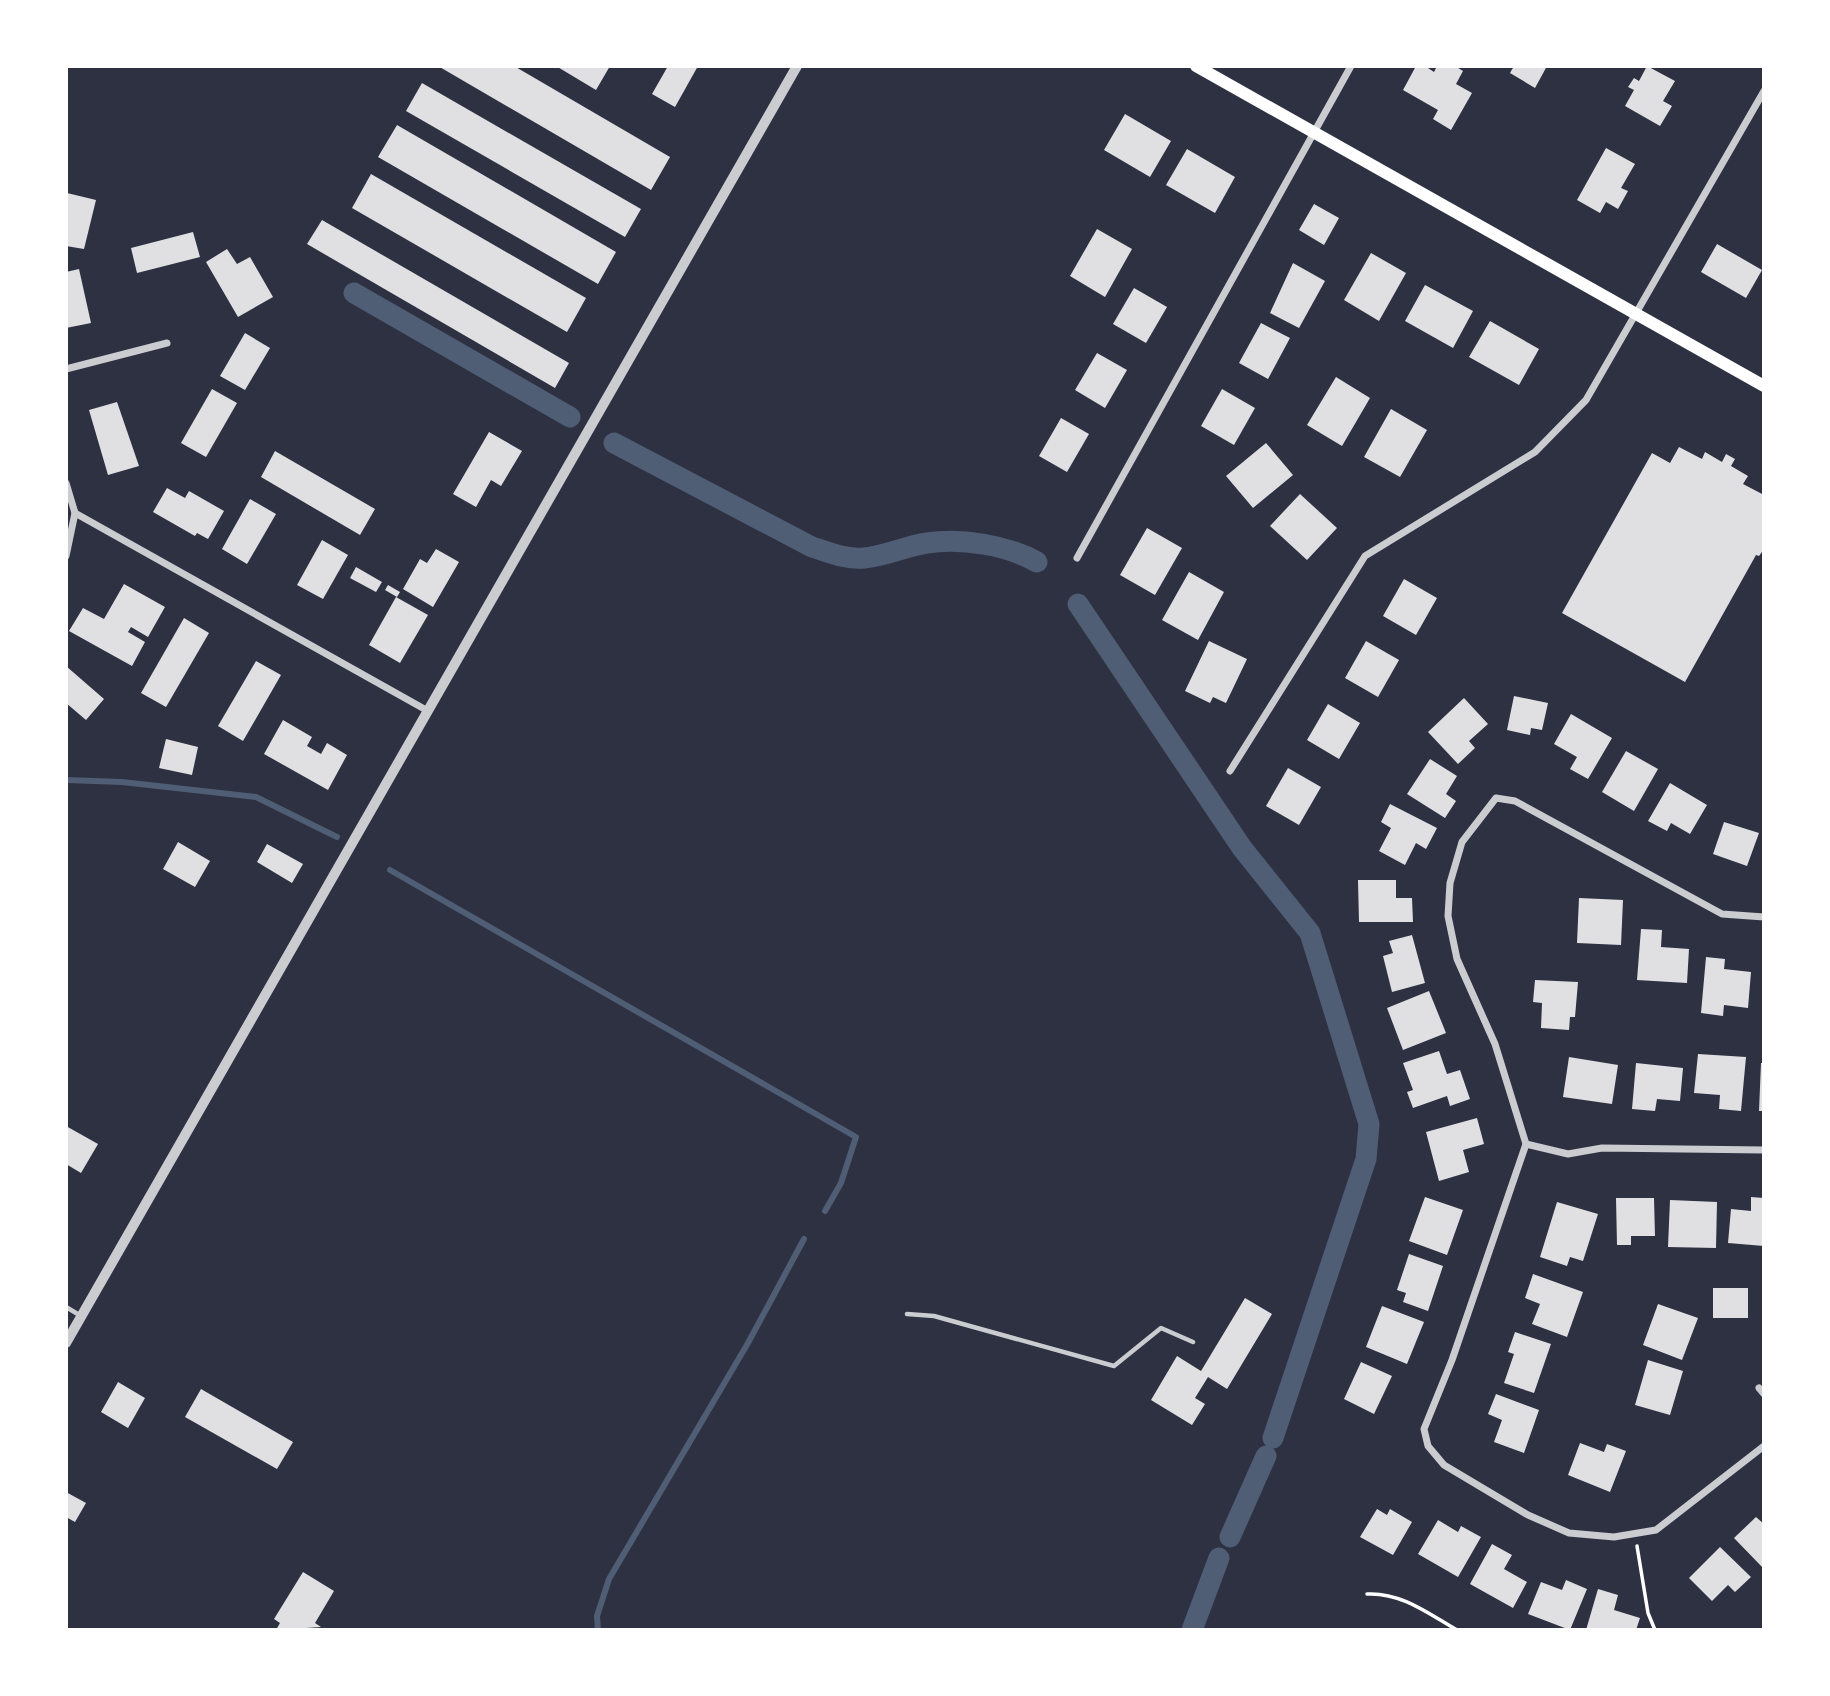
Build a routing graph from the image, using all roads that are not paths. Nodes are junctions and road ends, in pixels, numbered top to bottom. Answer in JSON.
{"nodes":[{"id":1,"x":797,"y":66,"type":"edge"},
{"id":2,"x":1196,"y":66,"type":"edge"},
{"id":3,"x":1351,"y":66,"type":"edge"},
{"id":4,"x":1763,"y":91,"type":"edge"},
{"id":5,"x":1314,"y":134,"type":"junction"},
{"id":6,"x":1636,"y":315,"type":"junction"},
{"id":7,"x":167,"y":343,"type":"dead end"},
{"id":8,"x":66,"y":369,"type":"edge"},
{"id":9,"x":1763,"y":386,"type":"edge"},
{"id":10,"x":66,"y":483,"type":"edge"},
{"id":11,"x":75,"y":513,"type":"junction"},
{"id":12,"x":66,"y":556,"type":"edge"},
{"id":13,"x":1077,"y":558,"type":"dead end"},
{"id":14,"x":428,"y":711,"type":"junction"},
{"id":15,"x":1230,"y":771,"type":"dead end"},
{"id":16,"x":1763,"y":917,"type":"edge"},
{"id":17,"x":1526,"y":1144,"type":"junction"},
{"id":18,"x":1763,"y":1150,"type":"edge"},
{"id":19,"x":66,"y":1307,"type":"edge"},
{"id":20,"x":907,"y":1314,"type":"dead end"},
{"id":21,"x":81,"y":1317,"type":"junction"},
{"id":22,"x":1193,"y":1342,"type":"dead end"},
{"id":23,"x":66,"y":1343,"type":"edge"},
{"id":24,"x":1763,"y":1446,"type":"edge"}],
"edges":[{"from":1,"to":14,"type":"street"},
{"from":2,"to":5,"type":"main road"},
{"from":3,"to":5,"type":"street"},
{"from":4,"to":6,"type":"street"},
{"from":5,"to":6,"type":"main road"},
{"from":5,"to":13,"type":"street"},
{"from":6,"to":9,"type":"main road"},
{"from":6,"to":15,"type":"street"},
{"from":7,"to":8,"type":"street"},
{"from":10,"to":11,"type":"street"},
{"from":11,"to":12,"type":"street"},
{"from":11,"to":14,"type":"street"},
{"from":14,"to":21,"type":"street"},
{"from":16,"to":17,"type":"street"},
{"from":17,"to":18,"type":"street"},
{"from":17,"to":24,"type":"street"},
{"from":19,"to":21,"type":"lane"},
{"from":20,"to":22,"type":"lane"},
{"from":21,"to":23,"type":"street"}]}
